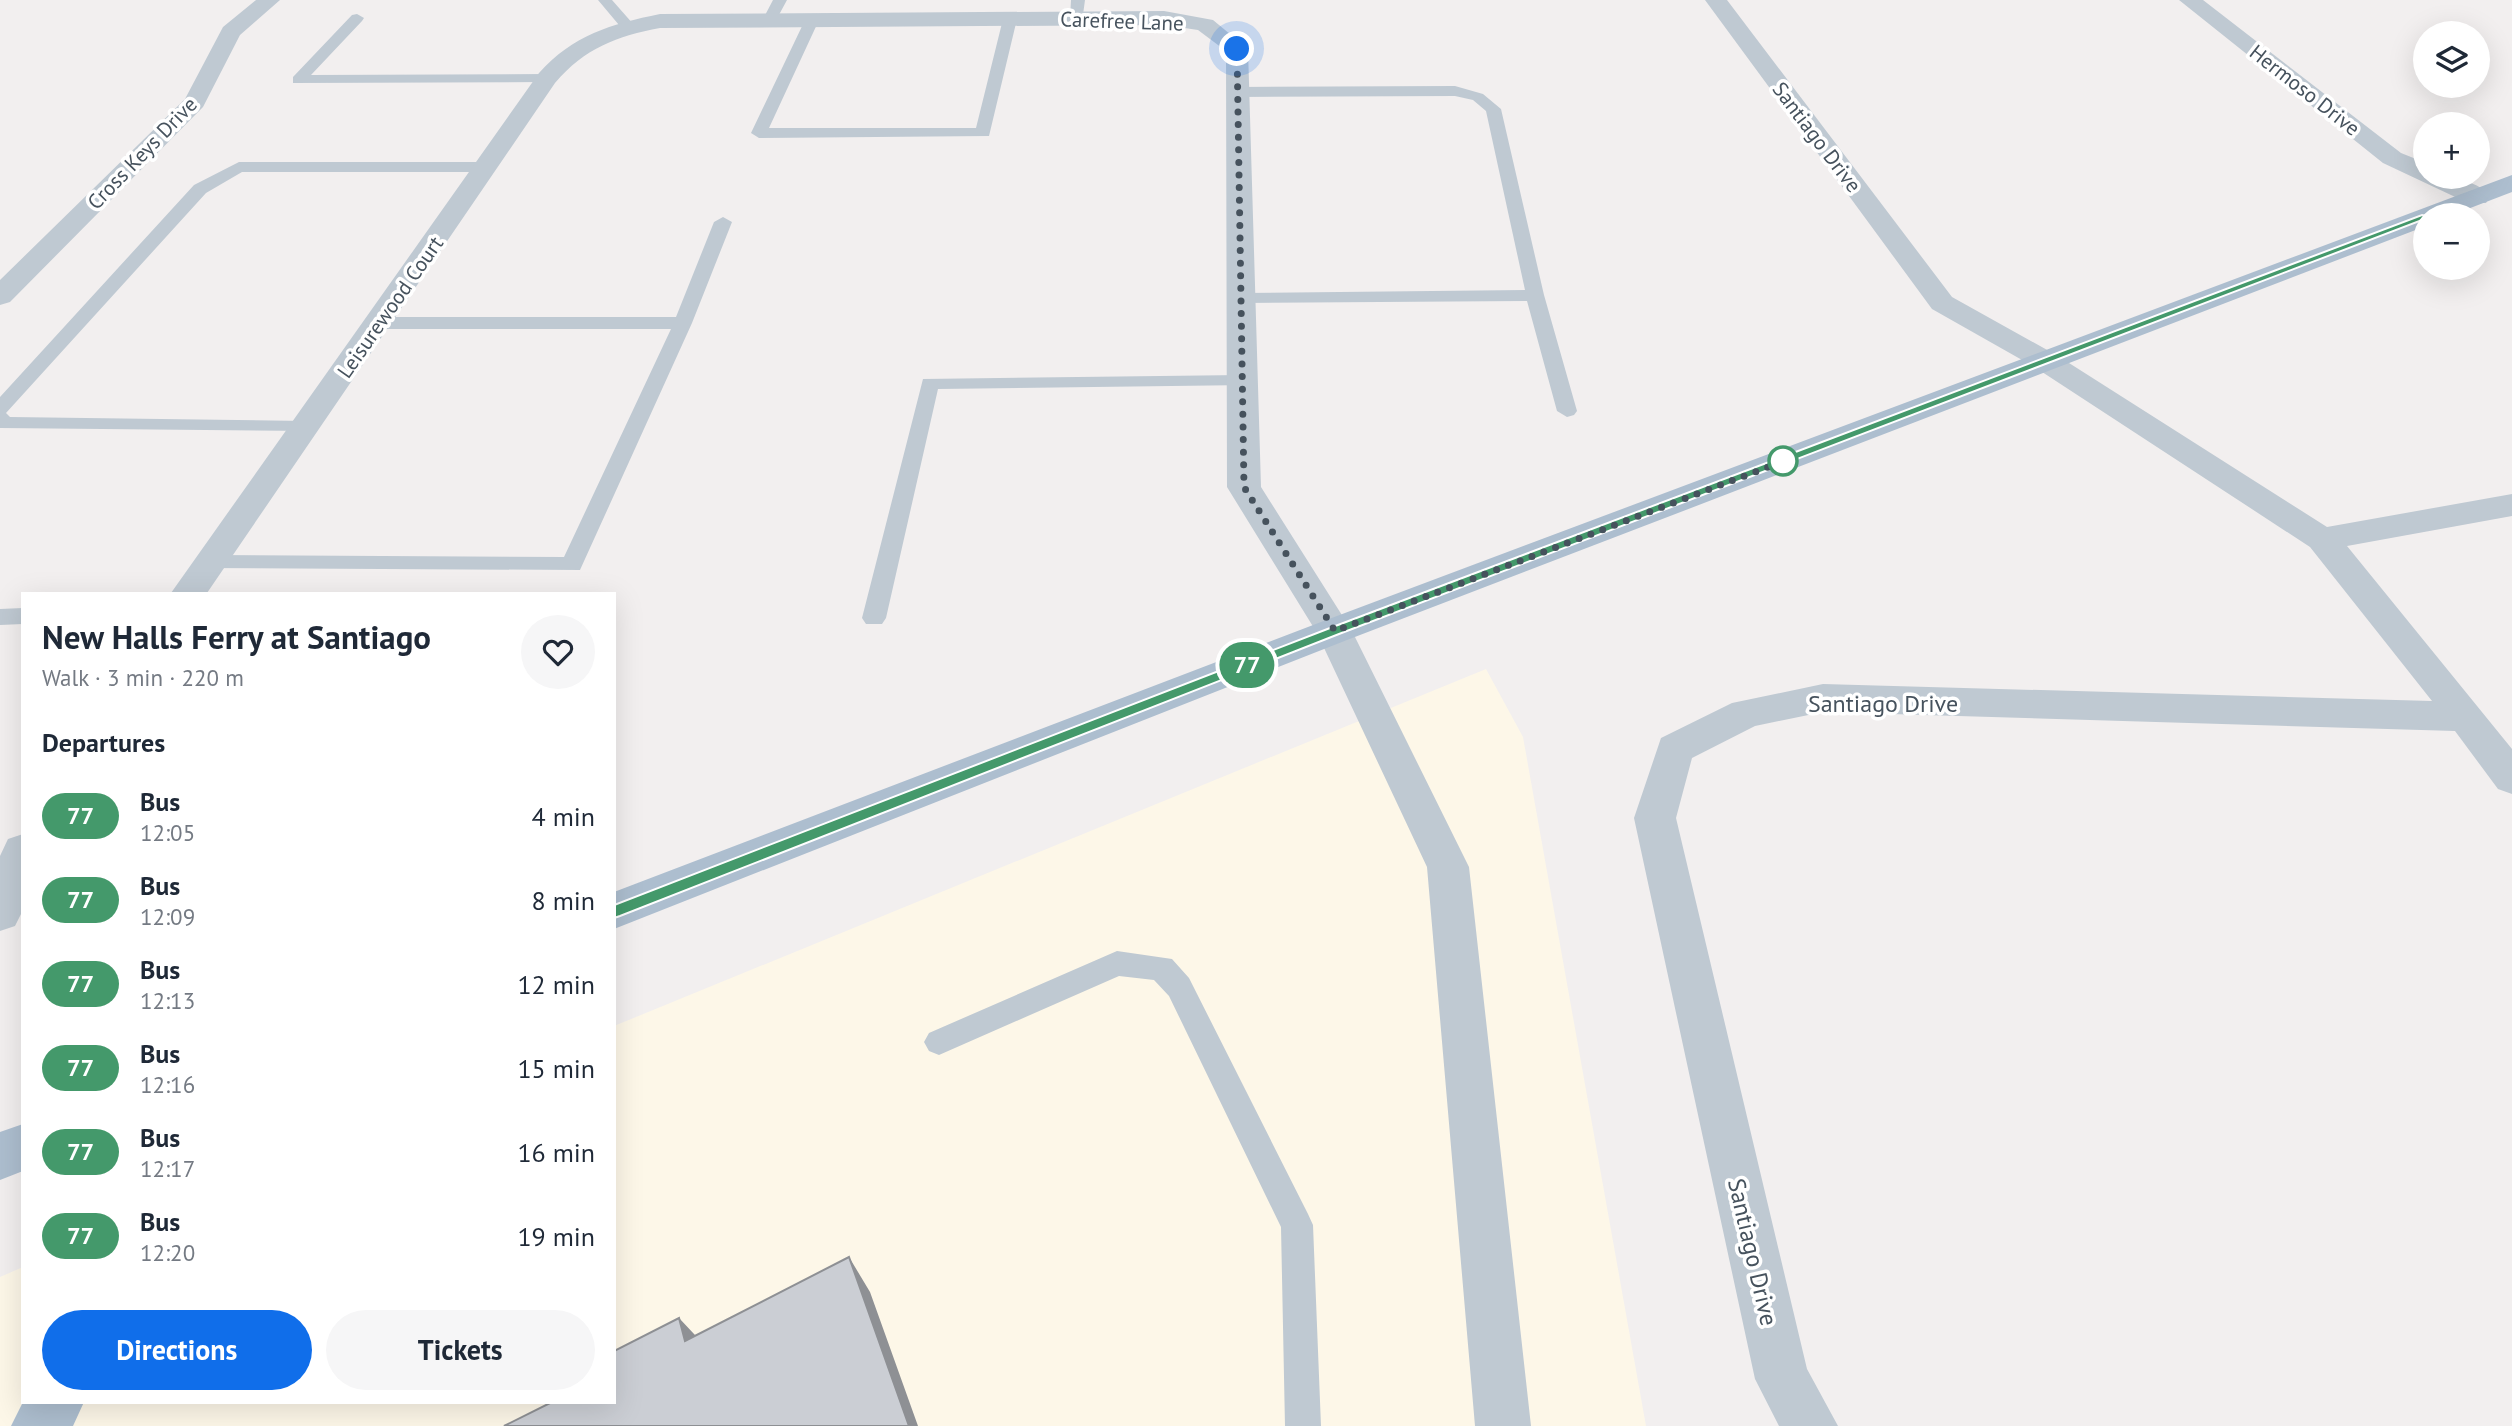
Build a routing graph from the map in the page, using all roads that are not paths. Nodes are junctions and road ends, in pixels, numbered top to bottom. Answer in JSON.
{"nodes":[{"id":1,"x":269,"y":0,"type":"edge"},
{"id":2,"x":605,"y":0,"type":"edge"},
{"id":3,"x":1716,"y":0,"type":"edge"},
{"id":4,"x":2190,"y":0,"type":"edge"},
{"id":5,"x":1077,"y":9,"type":"edge"},
{"id":6,"x":775,"y":10,"type":"edge"},
{"id":7,"x":356,"y":18,"type":"dead end"},
{"id":8,"x":1010,"y":19,"type":"junction"},
{"id":9,"x":812,"y":20,"type":"junction"},
{"id":10,"x":616,"y":30,"type":"junction"},
{"id":11,"x":547,"y":78,"type":"junction"},
{"id":12,"x":1237,"y":92,"type":"junction"},
{"id":13,"x":487,"y":167,"type":"junction"},
{"id":14,"x":2413,"y":167,"type":"edge"},
{"id":15,"x":2512,"y":183,"type":"edge"},
{"id":16,"x":2459,"y":189,"type":"edge"},
{"id":17,"x":2477,"y":197,"type":"junction"},
{"id":18,"x":2462,"y":203,"type":"edge"},
{"id":19,"x":723,"y":222,"type":"dead end"},
{"id":20,"x":2413,"y":222,"type":"edge"},
{"id":21,"x":1535,"y":295,"type":"junction"},
{"id":22,"x":0,"y":296,"type":"edge"},
{"id":23,"x":1241,"y":298,"type":"junction"},
{"id":24,"x":379,"y":323,"type":"junction"},
{"id":25,"x":683,"y":323,"type":"junction"},
{"id":26,"x":2047,"y":362,"type":"junction"},
{"id":27,"x":1242,"y":381,"type":"junction"},
{"id":28,"x":0,"y":409,"type":"edge"},
{"id":29,"x":1567,"y":411,"type":"dead end"},
{"id":30,"x":0,"y":418,"type":"edge"},
{"id":31,"x":305,"y":428,"type":"junction"},
{"id":32,"x":2512,"y":505,"type":"edge"},
{"id":33,"x":2322,"y":539,"type":"junction"},
{"id":34,"x":211,"y":563,"type":"junction"},
{"id":35,"x":189,"y":592,"type":"edge"},
{"id":36,"x":0,"y":617,"type":"edge"},
{"id":37,"x":21,"y":617,"type":"edge"},
{"id":38,"x":874,"y":618,"type":"dead end"},
{"id":39,"x":1335,"y":631,"type":"junction"},
{"id":40,"x":2466,"y":717,"type":"junction"},
{"id":41,"x":2512,"y":778,"type":"edge"},
{"id":42,"x":21,"y":856,"type":"edge"},
{"id":43,"x":616,"y":911,"type":"edge"},
{"id":44,"x":0,"y":914,"type":"edge"},
{"id":45,"x":939,"y":1042,"type":"dead end"},
{"id":46,"x":21,"y":1148,"type":"edge"},
{"id":47,"x":0,"y":1156,"type":"edge"},
{"id":48,"x":56,"y":1404,"type":"edge"},
{"id":49,"x":39,"y":1426,"type":"edge"},
{"id":50,"x":1303,"y":1426,"type":"edge"},
{"id":51,"x":1503,"y":1426,"type":"edge"},
{"id":52,"x":1810,"y":1426,"type":"edge"}],
"edges":[{"from":1,"to":22,"type":"street","name":"Cross Keys Drive"},
{"from":2,"to":10,"type":"lane"},
{"from":3,"to":26,"type":"street","name":"Santiago Drive"},
{"from":4,"to":14,"type":"street","name":"Hermoso Drive"},
{"from":5,"to":8,"type":"street","name":"Carefree Lane"},
{"from":5,"to":12,"type":"street","name":"Carefree Lane"},
{"from":6,"to":9,"type":"street","name":"Carefree Lane"},
{"from":6,"to":10,"type":"street","name":"Carefree Lane"},
{"from":7,"to":11,"type":"lane"},
{"from":8,"to":9,"type":"street","name":"Carefree Lane"},
{"from":8,"to":9,"type":"lane"},
{"from":10,"to":11,"type":"street","name":"Leisurewood Court"},
{"from":11,"to":13,"type":"street","name":"Leisurewood Court"},
{"from":12,"to":21,"type":"lane"},
{"from":12,"to":23,"type":"street","name":"Carefree Lane"},
{"from":13,"to":24,"type":"street","name":"Leisurewood Court"},
{"from":13,"to":28,"type":"lane"},
{"from":15,"to":17,"type":"main road"},
{"from":16,"to":17,"type":"street"},
{"from":17,"to":18,"type":"main road"},
{"from":19,"to":25,"type":"lane"},
{"from":20,"to":26,"type":"main road"},
{"from":21,"to":23,"type":"lane"},
{"from":21,"to":29,"type":"lane"},
{"from":23,"to":27,"type":"street","name":"Carefree Lane"},
{"from":24,"to":25,"type":"lane"},
{"from":24,"to":31,"type":"street","name":"Leisurewood Court"},
{"from":25,"to":34,"type":"lane"},
{"from":26,"to":33,"type":"street","name":"Santiago Drive"},
{"from":26,"to":39,"type":"main road"},
{"from":27,"to":38,"type":"lane"},
{"from":27,"to":39,"type":"street","name":"Carefree Lane"},
{"from":30,"to":31,"type":"lane"},
{"from":31,"to":34,"type":"street","name":"Leisurewood Court"},
{"from":32,"to":33,"type":"street"},
{"from":33,"to":40,"type":"street","name":"Santiago Drive"},
{"from":34,"to":35,"type":"street","name":"Leisurewood Court"},
{"from":36,"to":37,"type":"lane"},
{"from":39,"to":43,"type":"main road"},
{"from":39,"to":51,"type":"street","name":"Carefree Lane"},
{"from":40,"to":41,"type":"street","name":"Santiago Drive"},
{"from":40,"to":52,"type":"street","name":"Santiago Drive"},
{"from":42,"to":44,"type":"street"},
{"from":45,"to":50,"type":"lane"},
{"from":46,"to":47,"type":"main road"},
{"from":48,"to":49,"type":"main road"}]}
